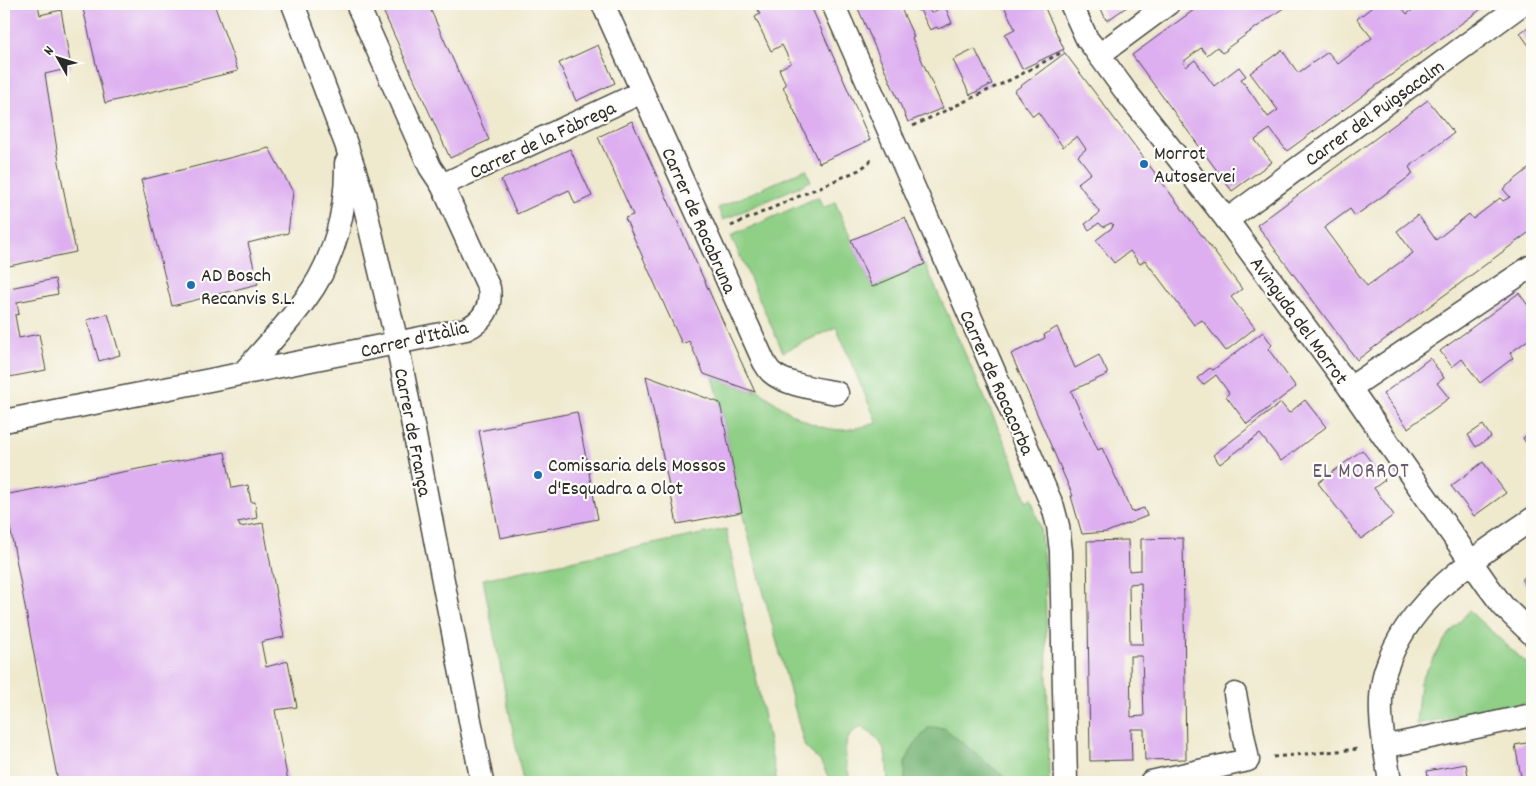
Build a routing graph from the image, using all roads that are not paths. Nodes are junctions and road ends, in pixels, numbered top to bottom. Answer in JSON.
{"nodes":[{"id":1,"x":293,"y":4,"type":"edge"},
{"id":2,"x":357,"y":4,"type":"edge"},
{"id":3,"x":603,"y":4,"type":"edge"},
{"id":4,"x":833,"y":4,"type":"edge"},
{"id":5,"x":1070,"y":4,"type":"edge"},
{"id":6,"x":1168,"y":4,"type":"edge"},
{"id":7,"x":1522,"y":4,"type":"edge"},
{"id":8,"x":1093,"y":47,"type":"junction"},
{"id":9,"x":642,"y":92,"type":"junction"},
{"id":10,"x":346,"y":144,"type":"junction"},
{"id":11,"x":442,"y":185,"type":"junction"},
{"id":12,"x":1227,"y":220,"type":"junction"},
{"id":13,"x":1532,"y":266,"type":"edge"},
{"id":14,"x":397,"y":343,"type":"junction"},
{"id":15,"x":242,"y":373,"type":"junction"},
{"id":16,"x":1350,"y":388,"type":"junction"},
{"id":17,"x":836,"y":393,"type":"dead end"},
{"id":18,"x":4,"y":421,"type":"edge"},
{"id":19,"x":1532,"y":520,"type":"edge"},
{"id":20,"x":1471,"y":561,"type":"junction"},
{"id":21,"x":1532,"y":634,"type":"edge"},
{"id":22,"x":1235,"y":694,"type":"dead end"},
{"id":23,"x":1532,"y":715,"type":"edge"},
{"id":24,"x":1384,"y":747,"type":"junction"},
{"id":25,"x":482,"y":782,"type":"edge"},
{"id":26,"x":1066,"y":782,"type":"edge"},
{"id":27,"x":1151,"y":782,"type":"edge"},
{"id":28,"x":1390,"y":782,"type":"edge"}],
"edges":[{"from":1,"to":10,"type":"street","name":"Carrer de França"},
{"from":2,"to":11,"type":"street","name":"Carrer d'Itàlia"},
{"from":3,"to":9,"type":"street","name":"Carrer de Rocabruna"},
{"from":4,"to":26,"type":"street","name":"Carrer de Rocacorba"},
{"from":5,"to":8,"type":"street","name":"Avinguda del Morrot"},
{"from":6,"to":8,"type":"street"},
{"from":7,"to":12,"type":"street","name":"Carrer del Puigsacalm"},
{"from":8,"to":12,"type":"street","name":"Avinguda del Morrot"},
{"from":9,"to":11,"type":"street","name":"Carrer de la Fàbrega"},
{"from":9,"to":17,"type":"street","name":"Carrer de Rocabruna"},
{"from":10,"to":14,"type":"street","name":"Carrer de França"},
{"from":10,"to":15,"type":"street"},
{"from":11,"to":14,"type":"street","name":"Carrer d'Itàlia"},
{"from":12,"to":16,"type":"street","name":"Avinguda del Morrot"},
{"from":13,"to":16,"type":"street"},
{"from":14,"to":15,"type":"street","name":"Carrer d'Itàlia"},
{"from":14,"to":25,"type":"street","name":"Carrer de França"},
{"from":15,"to":18,"type":"street","name":"Carrer d'Itàlia"},
{"from":16,"to":20,"type":"street","name":"Avinguda del Morrot"},
{"from":19,"to":20,"type":"street"},
{"from":20,"to":21,"type":"street","name":"Avinguda del Morrot"},
{"from":20,"to":24,"type":"street"},
{"from":22,"to":27,"type":"street"},
{"from":23,"to":24,"type":"street"},
{"from":24,"to":28,"type":"street"}]}
